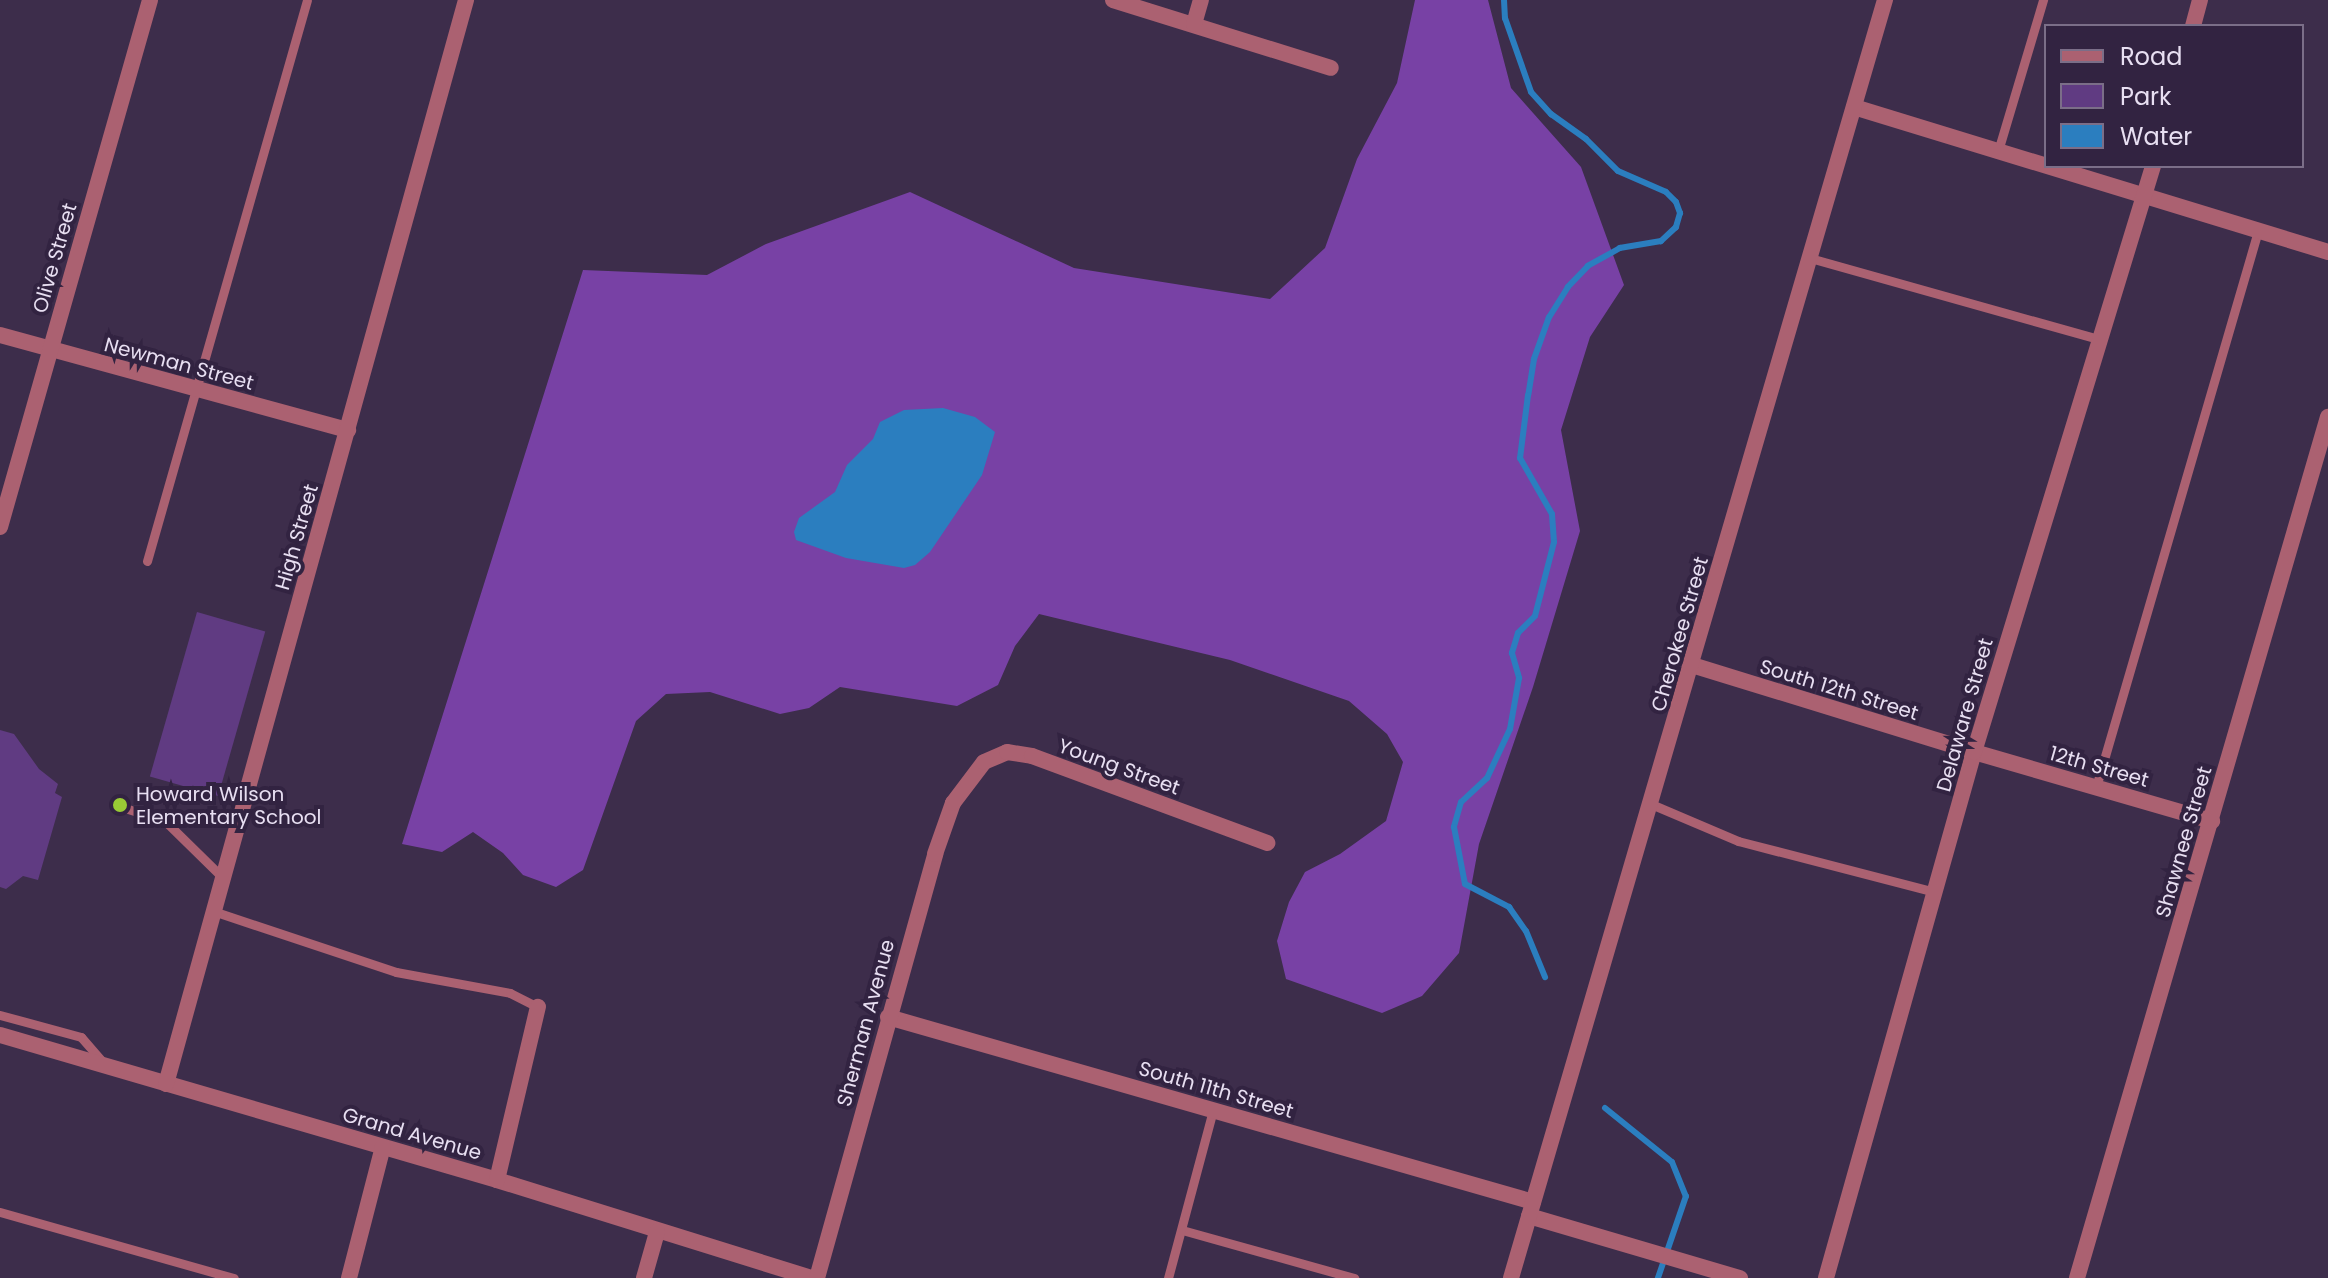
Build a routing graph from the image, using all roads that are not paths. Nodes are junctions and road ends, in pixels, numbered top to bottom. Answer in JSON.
{"nodes":[{"id":1,"x":150,"y":0,"type":"edge"},
{"id":2,"x":307,"y":0,"type":"edge"},
{"id":3,"x":466,"y":0,"type":"edge"},
{"id":4,"x":1113,"y":0,"type":"edge"},
{"id":5,"x":1201,"y":0,"type":"edge"},
{"id":6,"x":1885,"y":0,"type":"edge"},
{"id":7,"x":2043,"y":0,"type":"edge"},
{"id":8,"x":2200,"y":0,"type":"edge"},
{"id":9,"x":1194,"y":24,"type":"junction"},
{"id":10,"x":2194,"y":24,"type":"edge"},
{"id":11,"x":1331,"y":68,"type":"dead end"},
{"id":12,"x":1854,"y":107,"type":"junction"},
{"id":13,"x":1998,"y":151,"type":"junction"},
{"id":14,"x":2044,"y":165,"type":"edge"},
{"id":15,"x":2053,"y":168,"type":"edge"},
{"id":16,"x":2152,"y":168,"type":"edge"},
{"id":17,"x":2144,"y":196,"type":"junction"},
{"id":18,"x":2258,"y":231,"type":"junction"},
{"id":19,"x":2328,"y":252,"type":"edge"},
{"id":20,"x":1810,"y":258,"type":"junction"},
{"id":21,"x":0,"y":335,"type":"edge"},
{"id":22,"x":2099,"y":339,"type":"junction"},
{"id":23,"x":49,"y":350,"type":"junction"},
{"id":24,"x":198,"y":390,"type":"junction"},
{"id":25,"x":2328,"y":417,"type":"edge"},
{"id":26,"x":348,"y":430,"type":"junction"},
{"id":27,"x":0,"y":527,"type":"edge"},
{"id":28,"x":147,"y":561,"type":"dead end"},
{"id":29,"x":1692,"y":665,"type":"junction"},
{"id":30,"x":1974,"y":752,"type":"junction"},
{"id":31,"x":967,"y":785,"type":"joint"},
{"id":32,"x":2096,"y":787,"type":"junction"},
{"id":33,"x":1651,"y":804,"type":"junction"},
{"id":34,"x":128,"y":809,"type":"dead end"},
{"id":35,"x":2212,"y":821,"type":"junction"},
{"id":36,"x":1267,"y":843,"type":"dead end"},
{"id":37,"x":222,"y":877,"type":"junction"},
{"id":38,"x":1935,"y":892,"type":"junction"},
{"id":39,"x":212,"y":911,"type":"junction"},
{"id":40,"x":538,"y":1007,"type":"joint"},
{"id":41,"x":0,"y":1015,"type":"edge"},
{"id":42,"x":888,"y":1017,"type":"junction"},
{"id":43,"x":0,"y":1035,"type":"edge"},
{"id":44,"x":108,"y":1067,"type":"junction"},
{"id":45,"x":166,"y":1084,"type":"junction"},
{"id":46,"x":1213,"y":1110,"type":"junction"},
{"id":47,"x":383,"y":1147,"type":"junction"},
{"id":48,"x":497,"y":1180,"type":"junction"},
{"id":49,"x":1531,"y":1209,"type":"junction"},
{"id":50,"x":0,"y":1212,"type":"edge"},
{"id":51,"x":1182,"y":1230,"type":"junction"},
{"id":52,"x":657,"y":1232,"type":"junction"},
{"id":53,"x":768,"y":1271,"type":"edge"},
{"id":54,"x":234,"y":1278,"type":"edge"},
{"id":55,"x":349,"y":1278,"type":"edge"},
{"id":56,"x":644,"y":1278,"type":"edge"},
{"id":57,"x":811,"y":1278,"type":"edge"},
{"id":58,"x":817,"y":1278,"type":"edge"},
{"id":59,"x":1168,"y":1278,"type":"edge"},
{"id":60,"x":1354,"y":1278,"type":"edge"},
{"id":61,"x":1511,"y":1278,"type":"edge"},
{"id":62,"x":1740,"y":1278,"type":"edge"},
{"id":63,"x":1826,"y":1278,"type":"edge"},
{"id":64,"x":2077,"y":1278,"type":"edge"}],
"edges":[{"from":1,"to":23,"type":"street","name":"Olive Street"},
{"from":2,"to":24,"type":"lane"},
{"from":3,"to":26,"type":"street","name":"High Street"},
{"from":4,"to":9,"type":"street"},
{"from":5,"to":9,"type":"street"},
{"from":6,"to":12,"type":"street","name":"Cherokee Street"},
{"from":7,"to":13,"type":"lane"},
{"from":8,"to":10,"type":"street"},
{"from":9,"to":11,"type":"street"},
{"from":12,"to":13,"type":"street"},
{"from":12,"to":20,"type":"street","name":"Cherokee Street"},
{"from":13,"to":14,"type":"street"},
{"from":15,"to":17,"type":"street"},
{"from":16,"to":17,"type":"street","name":"Delaware Street"},
{"from":17,"to":18,"type":"street"},
{"from":17,"to":22,"type":"street","name":"Delaware Street"},
{"from":18,"to":19,"type":"street"},
{"from":18,"to":32,"type":"lane"},
{"from":20,"to":22,"type":"lane"},
{"from":20,"to":29,"type":"street","name":"Cherokee Street"},
{"from":21,"to":23,"type":"street","name":"Newman Street"},
{"from":22,"to":30,"type":"street","name":"Delaware Street"},
{"from":23,"to":24,"type":"street","name":"Newman Street"},
{"from":23,"to":27,"type":"street","name":"Olive Street"},
{"from":24,"to":26,"type":"street","name":"Newman Street"},
{"from":24,"to":28,"type":"lane"},
{"from":25,"to":35,"type":"street","name":"Shawnee Street"},
{"from":26,"to":37,"type":"street","name":"High Street"},
{"from":29,"to":30,"type":"street","name":"South 12th Street"},
{"from":29,"to":33,"type":"street","name":"Cherokee Street"},
{"from":30,"to":32,"type":"street","name":"12th Street"},
{"from":30,"to":38,"type":"street","name":"Delaware Street"},
{"from":31,"to":36,"type":"street","name":"Young Street"},
{"from":31,"to":42,"type":"street","name":"Sherman Avenue"},
{"from":32,"to":35,"type":"street","name":"12th Street"},
{"from":33,"to":38,"type":"lane"},
{"from":33,"to":49,"type":"street","name":"Cherokee Street"},
{"from":34,"to":37,"type":"lane"},
{"from":35,"to":64,"type":"street","name":"Shawnee Street"},
{"from":37,"to":39,"type":"street","name":"High Street"},
{"from":38,"to":63,"type":"street","name":"Delaware Street"},
{"from":39,"to":40,"type":"lane"},
{"from":39,"to":45,"type":"street","name":"High Street"},
{"from":40,"to":48,"type":"street"},
{"from":41,"to":44,"type":"lane"},
{"from":42,"to":46,"type":"street","name":"South 11th Street"},
{"from":42,"to":58,"type":"street","name":"Sherman Avenue"},
{"from":43,"to":44,"type":"street","name":"Grand Avenue"},
{"from":44,"to":45,"type":"street","name":"Grand Avenue"},
{"from":45,"to":47,"type":"street","name":"Grand Avenue"},
{"from":46,"to":49,"type":"street","name":"South 11th Street"},
{"from":46,"to":51,"type":"lane"},
{"from":47,"to":48,"type":"street","name":"Grand Avenue"},
{"from":47,"to":55,"type":"street"},
{"from":48,"to":52,"type":"street","name":"Grand Avenue"},
{"from":49,"to":61,"type":"street","name":"Cherokee Street"},
{"from":49,"to":62,"type":"street","name":"South 11th Street"},
{"from":50,"to":54,"type":"lane"},
{"from":51,"to":59,"type":"lane"},
{"from":51,"to":60,"type":"lane"},
{"from":52,"to":53,"type":"street","name":"Grand Avenue"},
{"from":52,"to":56,"type":"street"},
{"from":53,"to":57,"type":"street","name":"Grand Avenue"}]}
